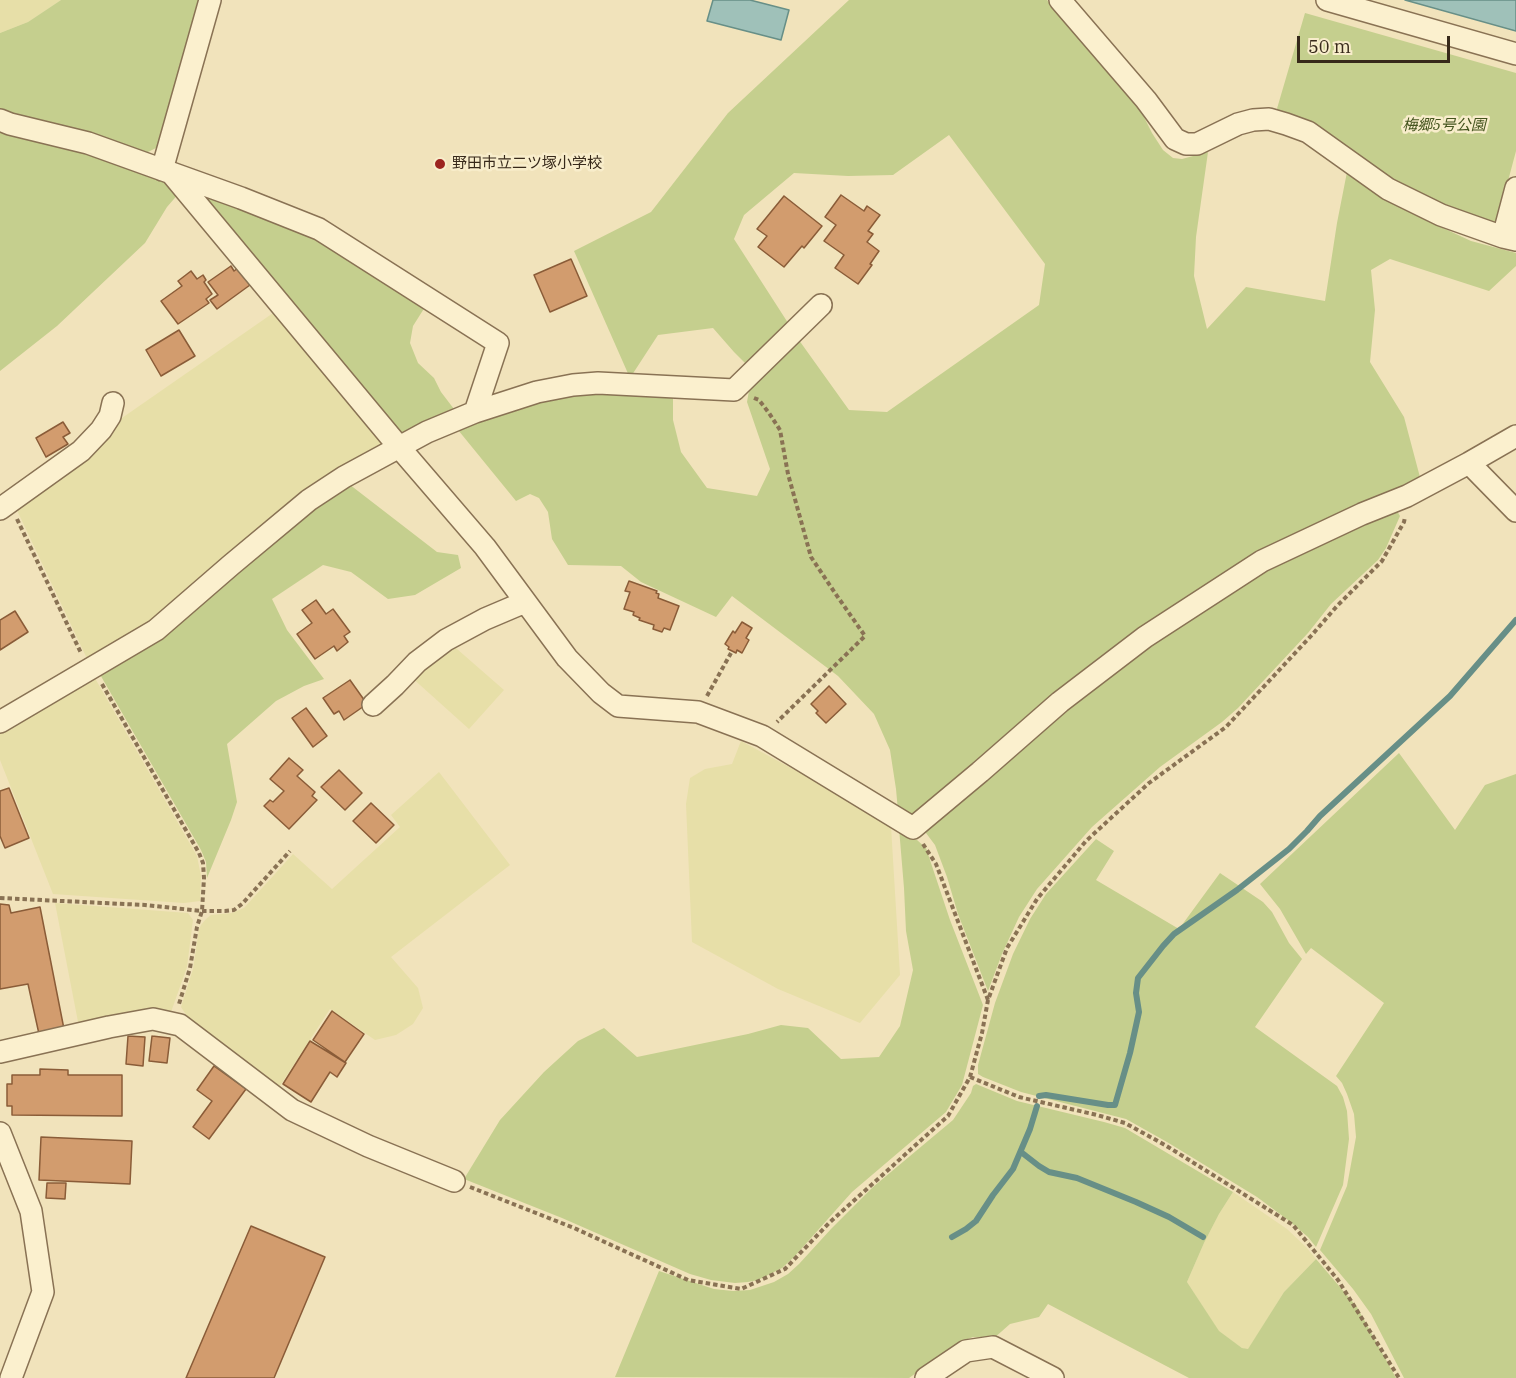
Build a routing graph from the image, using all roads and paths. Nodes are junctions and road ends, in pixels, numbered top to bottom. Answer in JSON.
{"nodes":[{"id":1,"x":210,"y":0,"type":"edge"},
{"id":2,"x":1060,"y":0,"type":"edge"},
{"id":3,"x":1326,"y":0,"type":"edge"},
{"id":4,"x":1516,"y":54,"type":"edge"},
{"id":5,"x":0,"y":120,"type":"edge"},
{"id":6,"x":167,"y":172,"type":"junction"},
{"id":7,"x":1516,"y":188,"type":"edge"},
{"id":8,"x":1510,"y":239,"type":"edge"},
{"id":9,"x":821,"y":305,"type":"dead end"},
{"id":10,"x":734,"y":390,"type":"junction"},
{"id":11,"x":113,"y":402,"type":"dead end"},
{"id":12,"x":475,"y":412,"type":"junction"},
{"id":13,"x":1516,"y":436,"type":"edge"},
{"id":14,"x":399,"y":447,"type":"junction"},
{"id":15,"x":1469,"y":463,"type":"junction"},
{"id":16,"x":1407,"y":496,"type":"junction"},
{"id":17,"x":5,"y":506,"type":"edge"},
{"id":18,"x":1516,"y":511,"type":"edge"},
{"id":19,"x":525,"y":602,"type":"junction"},
{"id":20,"x":731,"y":653,"type":"dead end"},
{"id":21,"x":91,"y":669,"type":"junction"},
{"id":22,"x":374,"y":705,"type":"dead end"},
{"id":23,"x":698,"y":712,"type":"junction"},
{"id":24,"x":0,"y":722,"type":"edge"},
{"id":25,"x":762,"y":736,"type":"junction"},
{"id":26,"x":913,"y":828,"type":"junction"},
{"id":27,"x":290,"y":851,"type":"dead end"},
{"id":28,"x":0,"y":898,"type":"edge"},
{"id":29,"x":202,"y":911,"type":"junction"},
{"id":30,"x":988,"y":1000,"type":"junction"},
{"id":31,"x":173,"y":1024,"type":"junction"},
{"id":32,"x":0,"y":1052,"type":"edge"},
{"id":33,"x":970,"y":1077,"type":"junction"},
{"id":34,"x":0,"y":1134,"type":"edge"},
{"id":35,"x":454,"y":1181,"type":"joint"},
{"id":36,"x":11,"y":1378,"type":"edge"},
{"id":37,"x":926,"y":1378,"type":"edge"},
{"id":38,"x":1053,"y":1378,"type":"edge"},
{"id":39,"x":1399,"y":1378,"type":"edge"}],
"edges":[{"from":1,"to":6,"type":"street"},
{"from":2,"to":8,"type":"street"},
{"from":3,"to":4,"type":"street"},
{"from":5,"to":6,"type":"street"},
{"from":6,"to":12,"type":"street"},
{"from":6,"to":14,"type":"street"},
{"from":7,"to":8,"type":"street"},
{"from":9,"to":10,"type":"street"},
{"from":10,"to":12,"type":"street"},
{"from":10,"to":25,"type":"path"},
{"from":11,"to":17,"type":"street"},
{"from":12,"to":14,"type":"street"},
{"from":13,"to":15,"type":"street"},
{"from":14,"to":19,"type":"street"},
{"from":14,"to":21,"type":"street"},
{"from":15,"to":16,"type":"street"},
{"from":15,"to":18,"type":"street"},
{"from":16,"to":26,"type":"street"},
{"from":16,"to":30,"type":"path"},
{"from":17,"to":21,"type":"path"},
{"from":19,"to":22,"type":"street"},
{"from":19,"to":23,"type":"street"},
{"from":20,"to":23,"type":"path"},
{"from":21,"to":24,"type":"street"},
{"from":21,"to":29,"type":"path"},
{"from":23,"to":25,"type":"street"},
{"from":25,"to":26,"type":"street"},
{"from":26,"to":30,"type":"path"},
{"from":27,"to":29,"type":"path"},
{"from":28,"to":29,"type":"path"},
{"from":29,"to":31,"type":"path"},
{"from":30,"to":33,"type":"path"},
{"from":31,"to":32,"type":"street"},
{"from":31,"to":35,"type":"street"},
{"from":33,"to":35,"type":"path"},
{"from":33,"to":39,"type":"path"},
{"from":34,"to":36,"type":"street"},
{"from":37,"to":38,"type":"street"}]}
